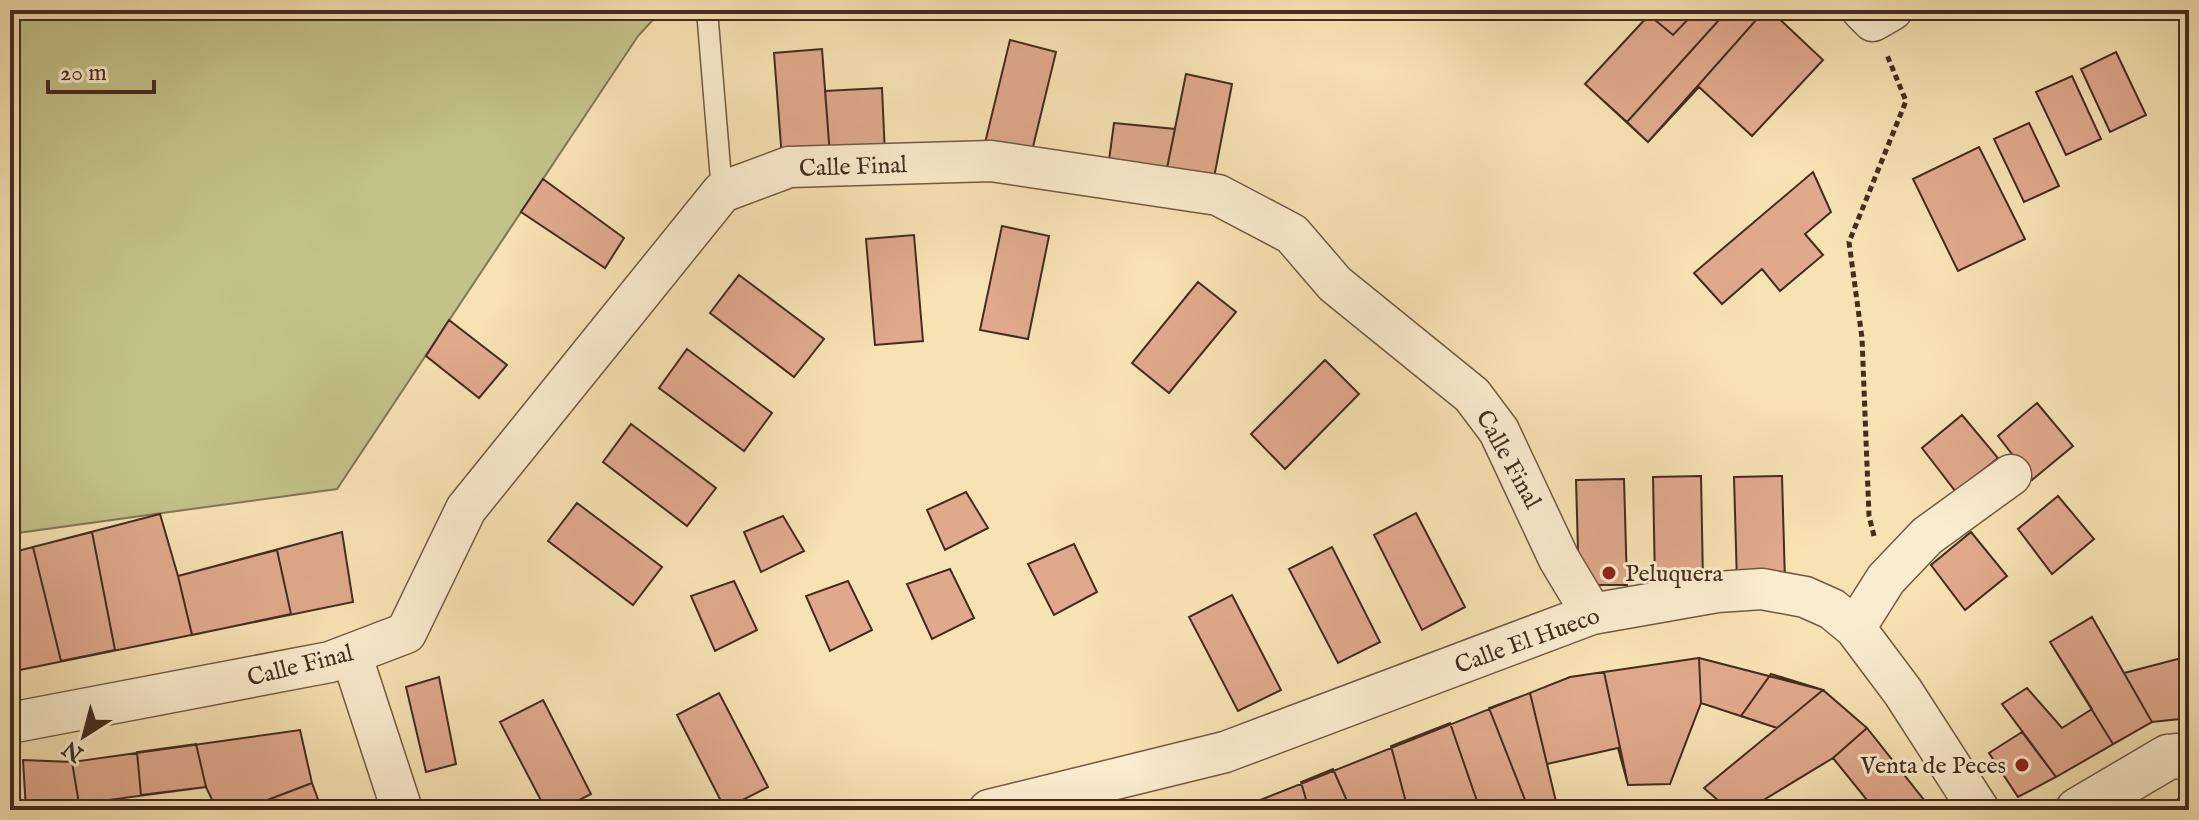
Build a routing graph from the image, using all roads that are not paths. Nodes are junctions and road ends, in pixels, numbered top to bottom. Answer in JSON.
{"nodes":[{"id":1,"x":707,"y":10,"type":"edge"},
{"id":2,"x":722,"y":192,"type":"junction"},
{"id":3,"x":2011,"y":475,"type":"dead end"},
{"id":4,"x":1592,"y":614,"type":"junction"},
{"id":5,"x":1855,"y":628,"type":"junction"},
{"id":6,"x":351,"y":654,"type":"junction"},
{"id":7,"x":10,"y":723,"type":"edge"},
{"id":8,"x":2189,"y":755,"type":"edge"},
{"id":9,"x":402,"y":810,"type":"edge"},
{"id":10,"x":989,"y":810,"type":"edge"},
{"id":11,"x":1979,"y":810,"type":"edge"},
{"id":12,"x":2078,"y":810,"type":"edge"}],
"edges":[{"from":1,"to":2,"type":"lane"},
{"from":2,"to":4,"type":"street","name":"Calle Final"},
{"from":2,"to":6,"type":"street","name":"Calle Final"},
{"from":3,"to":5,"type":"street"},
{"from":4,"to":5,"type":"street","name":"Calle El Hueco"},
{"from":4,"to":10,"type":"street","name":"Calle El Hueco"},
{"from":5,"to":11,"type":"street","name":"Calle El Hueco"},
{"from":6,"to":7,"type":"street","name":"Calle Final"},
{"from":6,"to":9,"type":"street"},
{"from":8,"to":12,"type":"street"}]}
